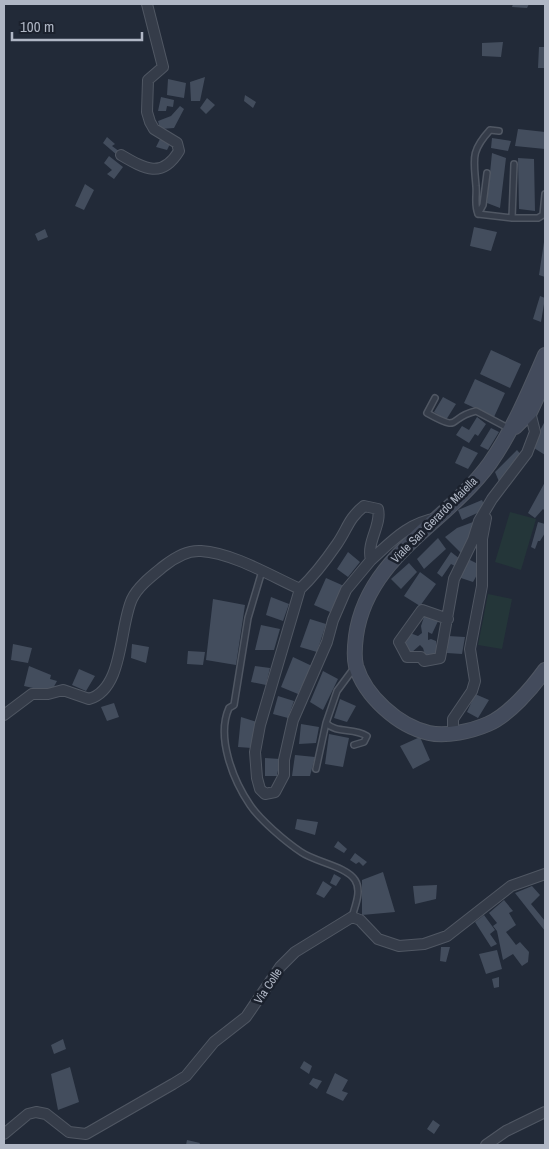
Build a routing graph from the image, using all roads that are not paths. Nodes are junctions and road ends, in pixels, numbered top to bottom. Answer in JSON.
{"nodes":[{"id":1,"x":147,"y":4,"type":"edge"},
{"id":2,"x":500,"y":131,"type":"dead end"},
{"id":3,"x":121,"y":155,"type":"dead end"},
{"id":4,"x":514,"y":164,"type":"dead end"},
{"id":5,"x":487,"y":173,"type":"dead end"},
{"id":6,"x":545,"y":194,"type":"edge"},
{"id":7,"x":478,"y":214,"type":"junction"},
{"id":8,"x":512,"y":218,"type":"junction"},
{"id":9,"x":545,"y":355,"type":"edge"},
{"id":10,"x":544,"y":387,"type":"edge"},
{"id":11,"x":434,"y":398,"type":"dead end"},
{"id":12,"x":530,"y":412,"type":"junction"},
{"id":13,"x":510,"y":430,"type":"junction"},
{"id":14,"x":487,"y":510,"type":"junction"},
{"id":15,"x":438,"y":518,"type":"junction"},
{"id":16,"x":371,"y":560,"type":"junction"},
{"id":17,"x":262,"y":571,"type":"junction"},
{"id":18,"x":300,"y":589,"type":"junction"},
{"id":19,"x":448,"y":619,"type":"junction"},
{"id":20,"x":356,"y":666,"type":"junction"},
{"id":21,"x":545,"y":670,"type":"edge"},
{"id":22,"x":4,"y":715,"type":"edge"},
{"id":23,"x":326,"y":722,"type":"junction"},
{"id":24,"x":453,"y":733,"type":"junction"},
{"id":25,"x":354,"y":744,"type":"dead end"},
{"id":26,"x":316,"y":770,"type":"dead end"},
{"id":27,"x":545,"y":874,"type":"edge"},
{"id":28,"x":352,"y":917,"type":"junction"},
{"id":29,"x":545,"y":1112,"type":"edge"},
{"id":30,"x":4,"y":1134,"type":"edge"},
{"id":31,"x":486,"y":1145,"type":"edge"}],
"edges":[{"from":1,"to":3,"type":"street"},
{"from":2,"to":7,"type":"lane"},
{"from":4,"to":8,"type":"lane"},
{"from":5,"to":7,"type":"lane"},
{"from":6,"to":8,"type":"lane"},
{"from":7,"to":8,"type":"lane"},
{"from":9,"to":13,"type":"main road"},
{"from":10,"to":12,"type":"main road"},
{"from":11,"to":13,"type":"lane"},
{"from":12,"to":13,"type":"main road","name":"Viale San Gerardo Maiella"},
{"from":12,"to":14,"type":"street"},
{"from":13,"to":15,"type":"main road","name":"Viale San Gerardo Maiella"},
{"from":14,"to":19,"type":"street"},
{"from":14,"to":24,"type":"street"},
{"from":15,"to":16,"type":"street"},
{"from":15,"to":20,"type":"main road","name":"Viale San Gerardo Maiella"},
{"from":16,"to":18,"type":"street"},
{"from":16,"to":18,"type":"street"},
{"from":17,"to":18,"type":"street"},
{"from":17,"to":22,"type":"street"},
{"from":17,"to":28,"type":"lane"},
{"from":19,"to":19,"type":"street"},
{"from":20,"to":23,"type":"lane"},
{"from":20,"to":24,"type":"main road","name":"Viale San Gerardo Maiella"},
{"from":21,"to":24,"type":"main road","name":"Viale San Gerardo Maiella"},
{"from":23,"to":25,"type":"lane"},
{"from":23,"to":26,"type":"lane"},
{"from":27,"to":28,"type":"street"},
{"from":28,"to":30,"type":"street","name":"Via Colle"},
{"from":29,"to":31,"type":"street"}]}
